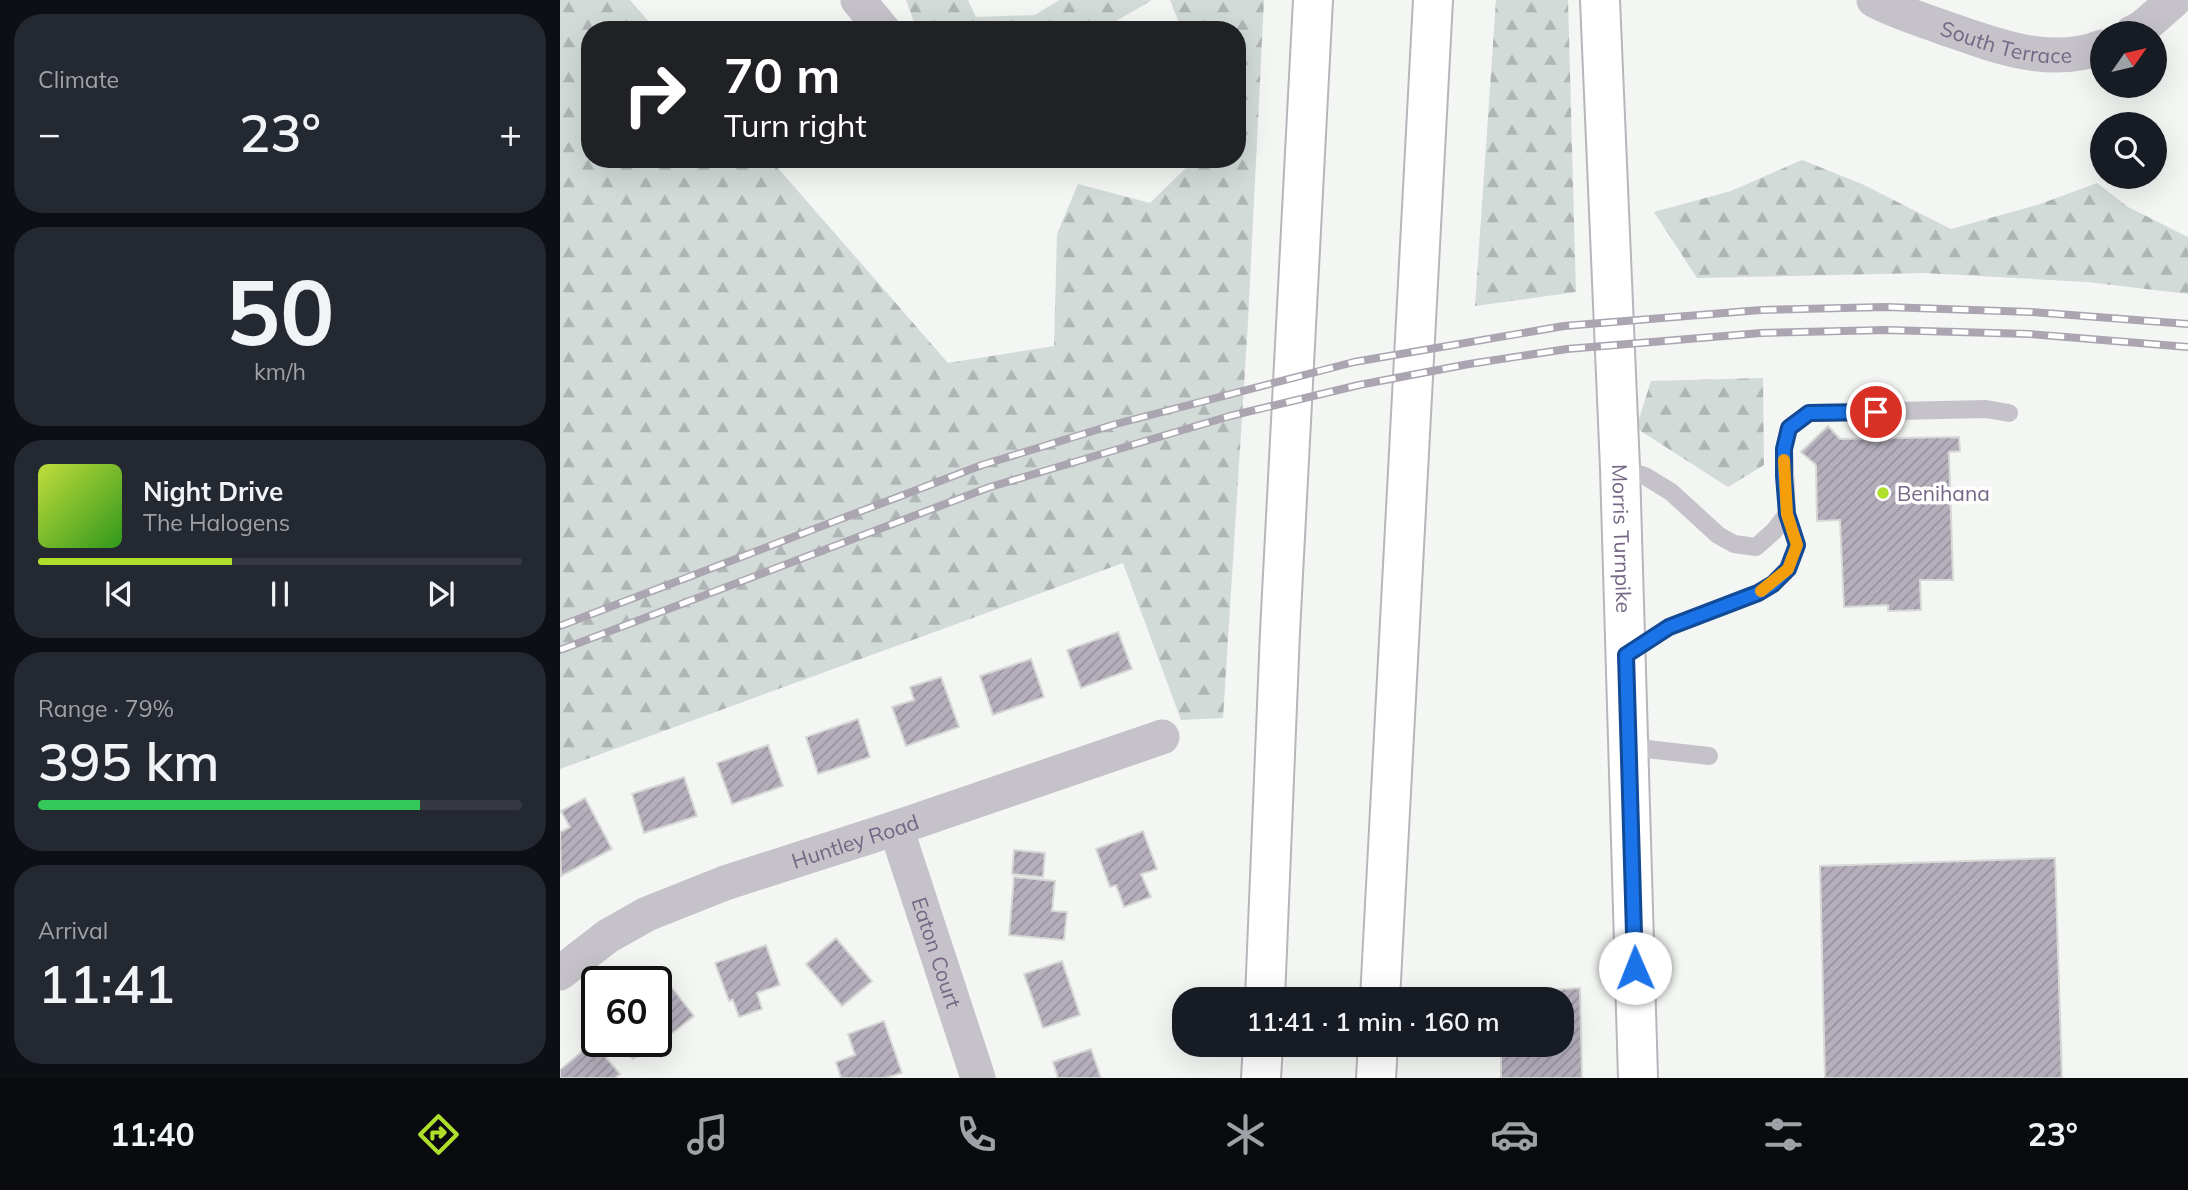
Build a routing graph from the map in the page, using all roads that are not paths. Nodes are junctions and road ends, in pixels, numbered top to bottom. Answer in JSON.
{"nodes":[{"id":1,"x":858,"y":0,"type":"edge"},
{"id":2,"x":1313,"y":0,"type":"edge"},
{"id":3,"x":1433,"y":0,"type":"edge"},
{"id":4,"x":1600,"y":0,"type":"edge"},
{"id":5,"x":1874,"y":0,"type":"edge"},
{"id":6,"x":2174,"y":0,"type":"edge"},
{"id":7,"x":876,"y":21,"type":"edge"},
{"id":8,"x":2150,"y":21,"type":"edge"},
{"id":9,"x":2090,"y":52,"type":"edge"},
{"id":10,"x":2009,"y":413,"type":"dead end"},
{"id":11,"x":1620,"y":468,"type":"junction"},
{"id":12,"x":1787,"y":514,"type":"junction"},
{"id":13,"x":1626,"y":655,"type":"junction"},
{"id":14,"x":1398,"y":658,"type":"junction"},
{"id":15,"x":1162,"y":737,"type":"dead end"},
{"id":16,"x":1629,"y":747,"type":"junction"},
{"id":17,"x":1709,"y":756,"type":"dead end"},
{"id":18,"x":896,"y":828,"type":"junction"},
{"id":19,"x":560,"y":973,"type":"edge"},
{"id":20,"x":1265,"y":987,"type":"edge"},
{"id":21,"x":1381,"y":987,"type":"edge"},
{"id":22,"x":1397,"y":987,"type":"edge"},
{"id":23,"x":1262,"y":1057,"type":"edge"},
{"id":24,"x":1377,"y":1057,"type":"edge"},
{"id":25,"x":1397,"y":1057,"type":"edge"},
{"id":26,"x":978,"y":1078,"type":"edge"},
{"id":27,"x":1261,"y":1078,"type":"edge"},
{"id":28,"x":1376,"y":1078,"type":"edge"},
{"id":29,"x":1397,"y":1078,"type":"edge"},
{"id":30,"x":1638,"y":1078,"type":"edge"}],
"edges":[{"from":1,"to":7,"type":"street"},
{"from":2,"to":20,"type":"main road"},
{"from":3,"to":14,"type":"main road"},
{"from":4,"to":11,"type":"main road","name":"Morris Turnpike"},
{"from":5,"to":9,"type":"street","name":"South Terrace"},
{"from":6,"to":8,"type":"street"},
{"from":10,"to":12,"type":"lane"},
{"from":11,"to":12,"type":"lane"},
{"from":11,"to":13,"type":"main road","name":"Morris Turnpike"},
{"from":12,"to":13,"type":"lane"},
{"from":13,"to":16,"type":"main road","name":"Morris Turnpike"},
{"from":14,"to":21,"type":"main road"},
{"from":14,"to":22,"type":"main road"},
{"from":15,"to":18,"type":"street","name":"Huntley Road"},
{"from":16,"to":17,"type":"lane"},
{"from":16,"to":30,"type":"main road","name":"Morris Turnpike"},
{"from":18,"to":19,"type":"street","name":"Huntley Road"},
{"from":18,"to":26,"type":"street","name":"Eaton Court"},
{"from":23,"to":27,"type":"main road"},
{"from":24,"to":28,"type":"main road"},
{"from":25,"to":29,"type":"main road"}]}
